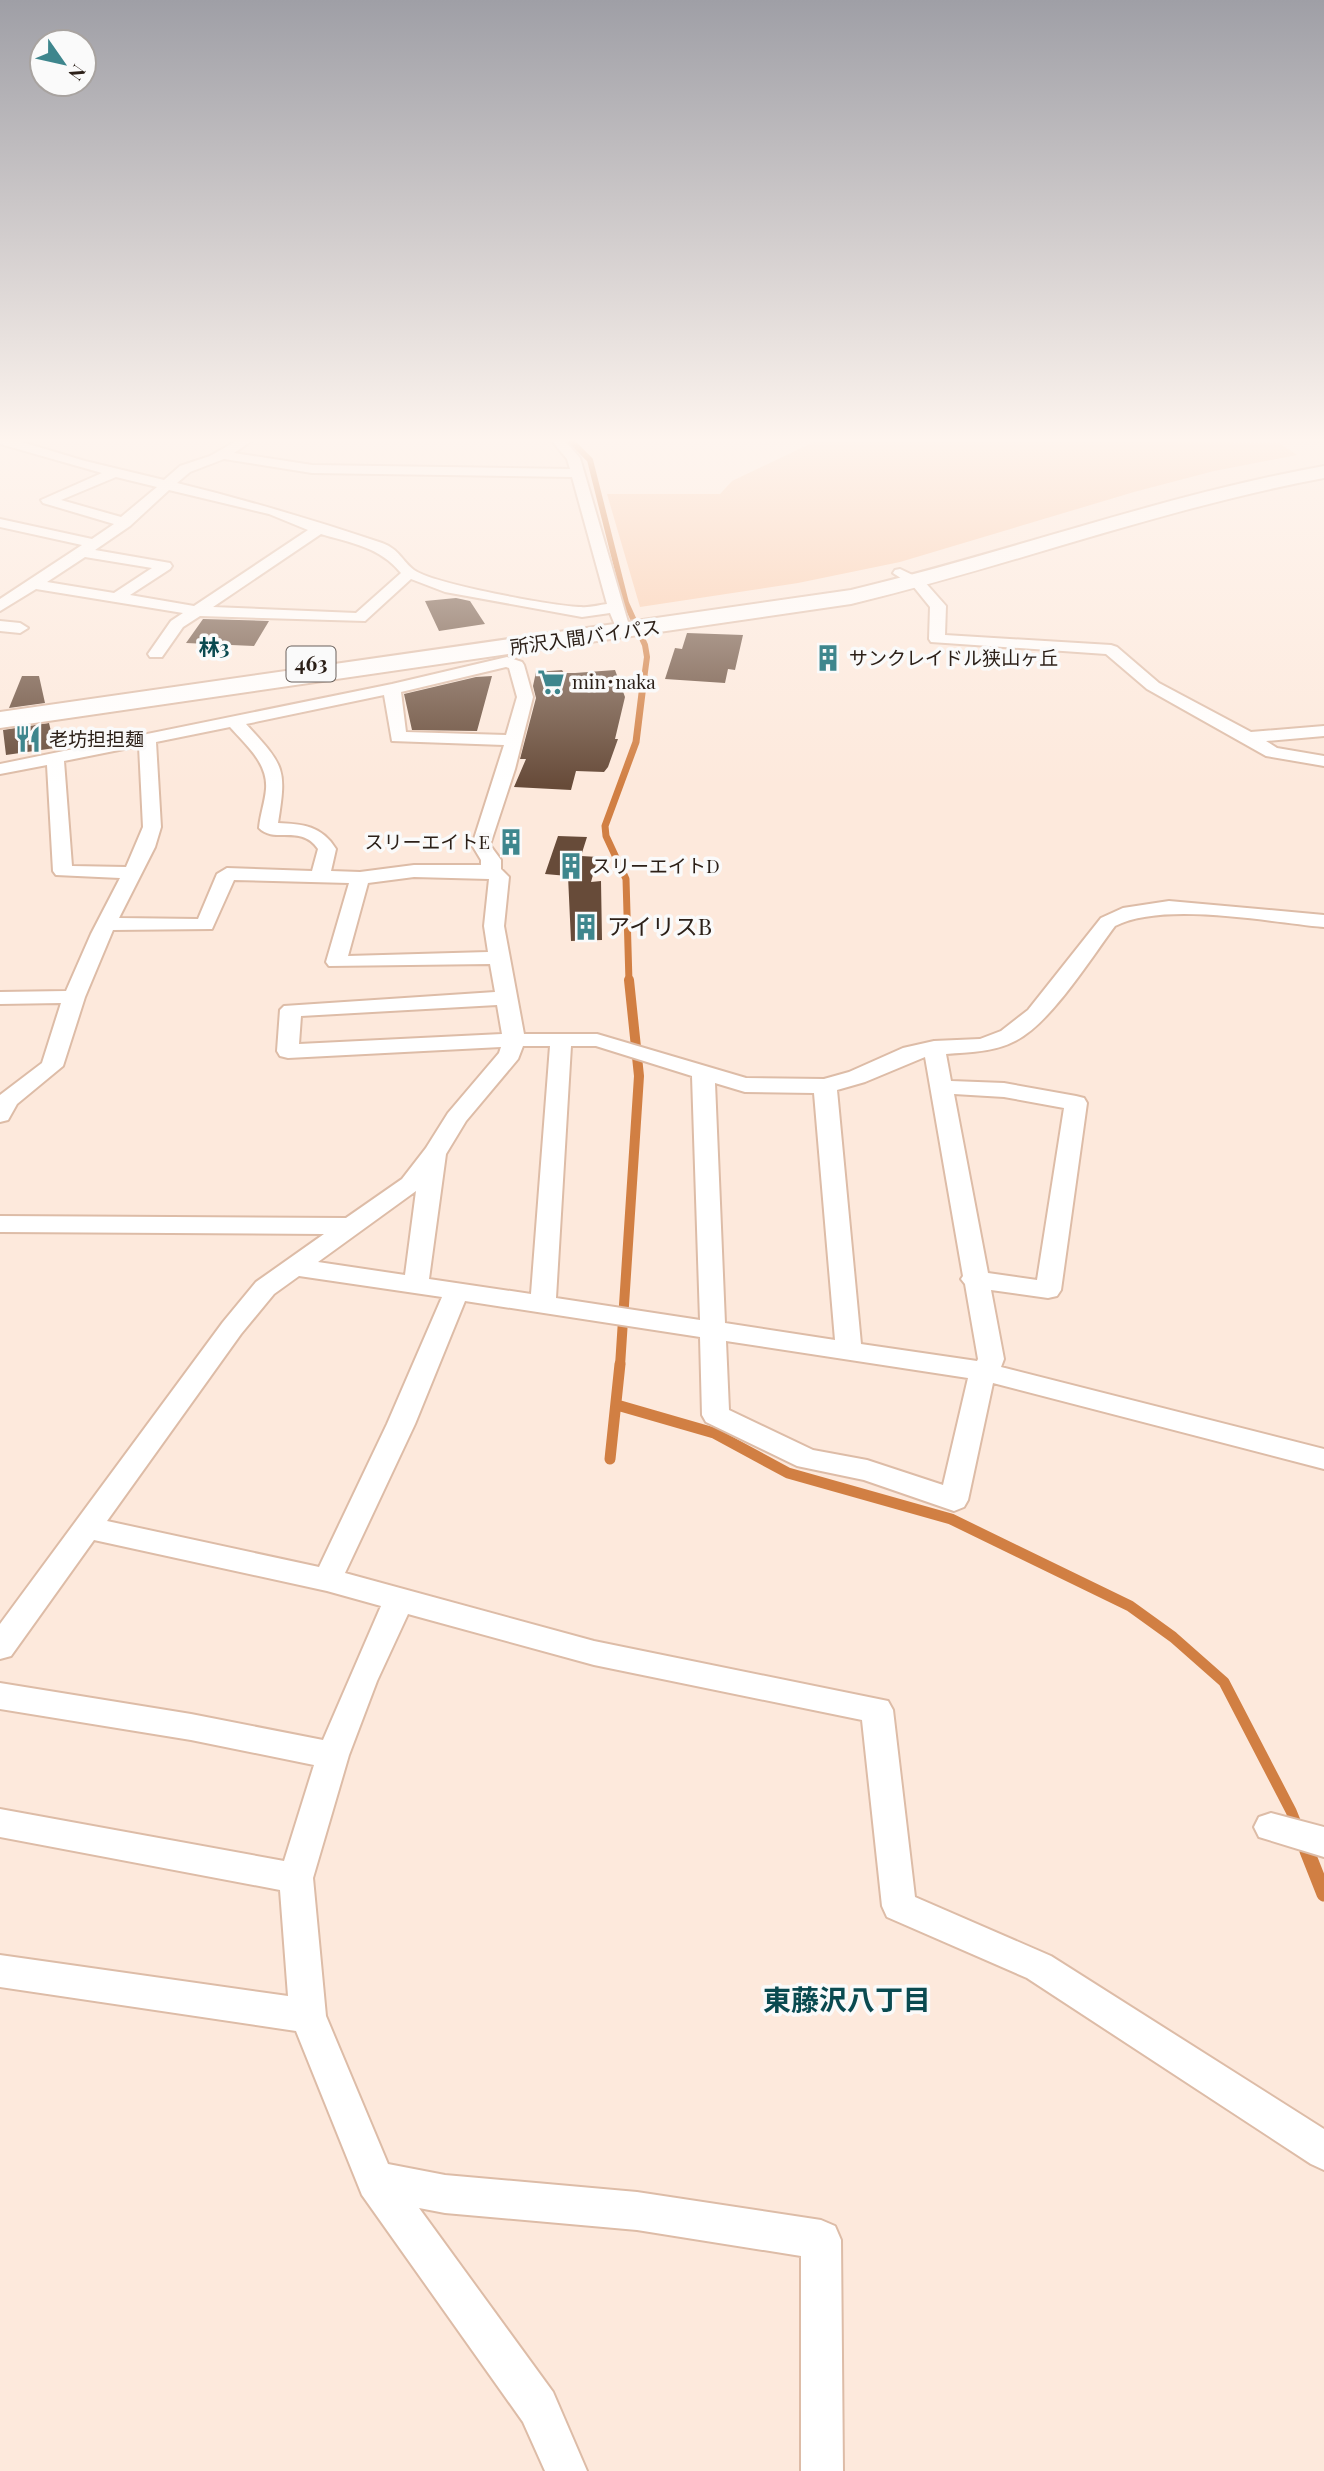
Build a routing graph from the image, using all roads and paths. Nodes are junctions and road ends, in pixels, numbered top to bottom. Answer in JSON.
{"nodes":[{"id":1,"x":77,"y":555,"type":"edge"},
{"id":2,"x":102,"y":555,"type":"edge"},
{"id":3,"x":280,"y":555,"type":"edge"},
{"id":4,"x":395,"y":555,"type":"edge"},
{"id":5,"x":605,"y":555,"type":"edge"},
{"id":6,"x":979,"y":555,"type":"edge"},
{"id":7,"x":991,"y":555,"type":"edge"},
{"id":8,"x":409,"y":573,"type":"junction"},
{"id":9,"x":909,"y":578,"type":"junction"},
{"id":10,"x":33,"y":584,"type":"junction"},
{"id":11,"x":116,"y":598,"type":"junction"},
{"id":12,"x":1,"y":605,"type":"edge"},
{"id":13,"x":197,"y":611,"type":"junction"},
{"id":14,"x":626,"y":621,"type":"junction"},
{"id":15,"x":0,"y":626,"type":"edge"},
{"id":16,"x":20,"y":628,"type":"dead end"},
{"id":17,"x":156,"y":654,"type":"dead end"},
{"id":18,"x":431,"y":668,"type":"junction"},
{"id":19,"x":392,"y":689,"type":"junction"},
{"id":20,"x":0,"y":708,"type":"edge"},
{"id":21,"x":0,"y":720,"type":"edge"},
{"id":22,"x":235,"y":722,"type":"junction"},
{"id":23,"x":1324,"y":731,"type":"edge"},
{"id":24,"x":1248,"y":737,"type":"junction"},
{"id":25,"x":147,"y":738,"type":"junction"},
{"id":26,"x":513,"y":740,"type":"junction"},
{"id":27,"x":55,"y":758,"type":"junction"},
{"id":28,"x":1324,"y":761,"type":"edge"},
{"id":29,"x":0,"y":769,"type":"edge"},
{"id":30,"x":491,"y":871,"type":"junction"},
{"id":31,"x":131,"y":873,"type":"junction"},
{"id":32,"x":320,"y":876,"type":"junction"},
{"id":33,"x":360,"y":878,"type":"junction"},
{"id":34,"x":1324,"y":921,"type":"edge"},
{"id":35,"x":108,"y":924,"type":"junction"},
{"id":36,"x":500,"y":958,"type":"junction"},
{"id":37,"x":74,"y":997,"type":"junction"},
{"id":38,"x":0,"y":999,"type":"edge"},
{"id":39,"x":507,"y":999,"type":"junction"},
{"id":40,"x":561,"y":1039,"type":"junction"},
{"id":41,"x":514,"y":1040,"type":"junction"},
{"id":42,"x":934,"y":1048,"type":"junction"},
{"id":43,"x":703,"y":1073,"type":"junction"},
{"id":44,"x":825,"y":1086,"type":"junction"},
{"id":45,"x":942,"y":1087,"type":"junction"},
{"id":46,"x":0,"y":1115,"type":"edge"},
{"id":47,"x":436,"y":1151,"type":"junction"},
{"id":48,"x":0,"y":1224,"type":"edge"},
{"id":49,"x":351,"y":1226,"type":"junction"},
{"id":50,"x":297,"y":1267,"type":"junction"},
{"id":51,"x":974,"y":1279,"type":"junction"},
{"id":52,"x":416,"y":1285,"type":"junction"},
{"id":53,"x":457,"y":1292,"type":"junction"},
{"id":54,"x":543,"y":1304,"type":"junction"},
{"id":55,"x":713,"y":1330,"type":"junction"},
{"id":56,"x":849,"y":1350,"type":"junction"},
{"id":57,"x":986,"y":1372,"type":"junction"},
{"id":58,"x":1324,"y":1459,"type":"edge"},
{"id":59,"x":86,"y":1527,"type":"junction"},
{"id":60,"x":327,"y":1580,"type":"junction"},
{"id":61,"x":399,"y":1600,"type":"junction"},
{"id":62,"x":0,"y":1647,"type":"edge"},
{"id":63,"x":0,"y":1696,"type":"edge"},
{"id":64,"x":333,"y":1755,"type":"junction"},
{"id":65,"x":0,"y":1823,"type":"edge"},
{"id":66,"x":1271,"y":1827,"type":"dead end"},
{"id":67,"x":1324,"y":1842,"type":"edge"},
{"id":68,"x":296,"y":1878,"type":"junction"},
{"id":69,"x":0,"y":1971,"type":"edge"},
{"id":70,"x":308,"y":2016,"type":"junction"},
{"id":71,"x":1324,"y":2151,"type":"edge"},
{"id":72,"x":376,"y":2181,"type":"junction"},
{"id":73,"x":566,"y":2471,"type":"edge"},
{"id":74,"x":822,"y":2471,"type":"edge"}],
"edges":[{"from":1,"to":10,"type":"street"},
{"from":2,"to":11,"type":"street"},
{"from":3,"to":13,"type":"street"},
{"from":4,"to":8,"type":"street"},
{"from":5,"to":14,"type":"street"},
{"from":6,"to":9,"type":"highway","name":"所沢入間バイパス","number":"463"},
{"from":7,"to":9,"type":"highway","name":"所沢入間バイパス","number":"463"},
{"from":8,"to":13,"type":"street"},
{"from":8,"to":14,"type":"street"},
{"from":9,"to":14,"type":"highway","name":"所沢入間バイパス","number":"463"},
{"from":9,"to":24,"type":"street"},
{"from":10,"to":11,"type":"street"},
{"from":10,"to":12,"type":"street"},
{"from":11,"to":13,"type":"street"},
{"from":13,"to":17,"type":"street"},
{"from":14,"to":18,"type":"highway","name":"所沢入間バイパス","number":"463"},
{"from":14,"to":20,"type":"highway","name":"所沢入間バイパス","number":"463"},
{"from":15,"to":16,"type":"street"},
{"from":18,"to":19,"type":"street"},
{"from":18,"to":21,"type":"highway","name":"所沢入間バイパス","number":"463"},
{"from":18,"to":26,"type":"street"},
{"from":19,"to":22,"type":"street"},
{"from":19,"to":26,"type":"street"},
{"from":22,"to":25,"type":"street"},
{"from":22,"to":32,"type":"street"},
{"from":23,"to":24,"type":"street"},
{"from":24,"to":28,"type":"street"},
{"from":25,"to":27,"type":"street"},
{"from":25,"to":31,"type":"street"},
{"from":26,"to":30,"type":"street"},
{"from":27,"to":29,"type":"street"},
{"from":27,"to":31,"type":"street"},
{"from":30,"to":33,"type":"street"},
{"from":30,"to":36,"type":"street"},
{"from":31,"to":35,"type":"street"},
{"from":32,"to":33,"type":"street"},
{"from":32,"to":35,"type":"street"},
{"from":33,"to":36,"type":"street"},
{"from":34,"to":42,"type":"street"},
{"from":35,"to":37,"type":"street"},
{"from":36,"to":39,"type":"street"},
{"from":37,"to":38,"type":"street"},
{"from":37,"to":46,"type":"street"},
{"from":39,"to":41,"type":"street"},
{"from":39,"to":41,"type":"street"},
{"from":40,"to":41,"type":"street"},
{"from":40,"to":43,"type":"street"},
{"from":40,"to":54,"type":"street"},
{"from":41,"to":47,"type":"street"},
{"from":42,"to":44,"type":"street"},
{"from":42,"to":45,"type":"street"},
{"from":43,"to":44,"type":"street"},
{"from":43,"to":55,"type":"street"},
{"from":44,"to":56,"type":"street"},
{"from":45,"to":51,"type":"street"},
{"from":45,"to":51,"type":"street"},
{"from":47,"to":49,"type":"street"},
{"from":47,"to":52,"type":"street"},
{"from":48,"to":49,"type":"street"},
{"from":49,"to":50,"type":"street"},
{"from":50,"to":52,"type":"street"},
{"from":50,"to":59,"type":"street"},
{"from":51,"to":57,"type":"street"},
{"from":52,"to":53,"type":"street"},
{"from":53,"to":54,"type":"street"},
{"from":53,"to":60,"type":"street"},
{"from":54,"to":55,"type":"street"},
{"from":55,"to":56,"type":"street"},
{"from":55,"to":57,"type":"street"},
{"from":56,"to":57,"type":"street"},
{"from":57,"to":58,"type":"street"},
{"from":59,"to":60,"type":"street"},
{"from":59,"to":62,"type":"street"},
{"from":60,"to":61,"type":"street"},
{"from":61,"to":64,"type":"street"},
{"from":61,"to":71,"type":"street"},
{"from":63,"to":64,"type":"street"},
{"from":64,"to":68,"type":"street"},
{"from":65,"to":68,"type":"street"},
{"from":66,"to":67,"type":"street"},
{"from":68,"to":70,"type":"street"},
{"from":69,"to":70,"type":"street"},
{"from":70,"to":72,"type":"street"},
{"from":72,"to":73,"type":"street"},
{"from":72,"to":74,"type":"street"}]}
